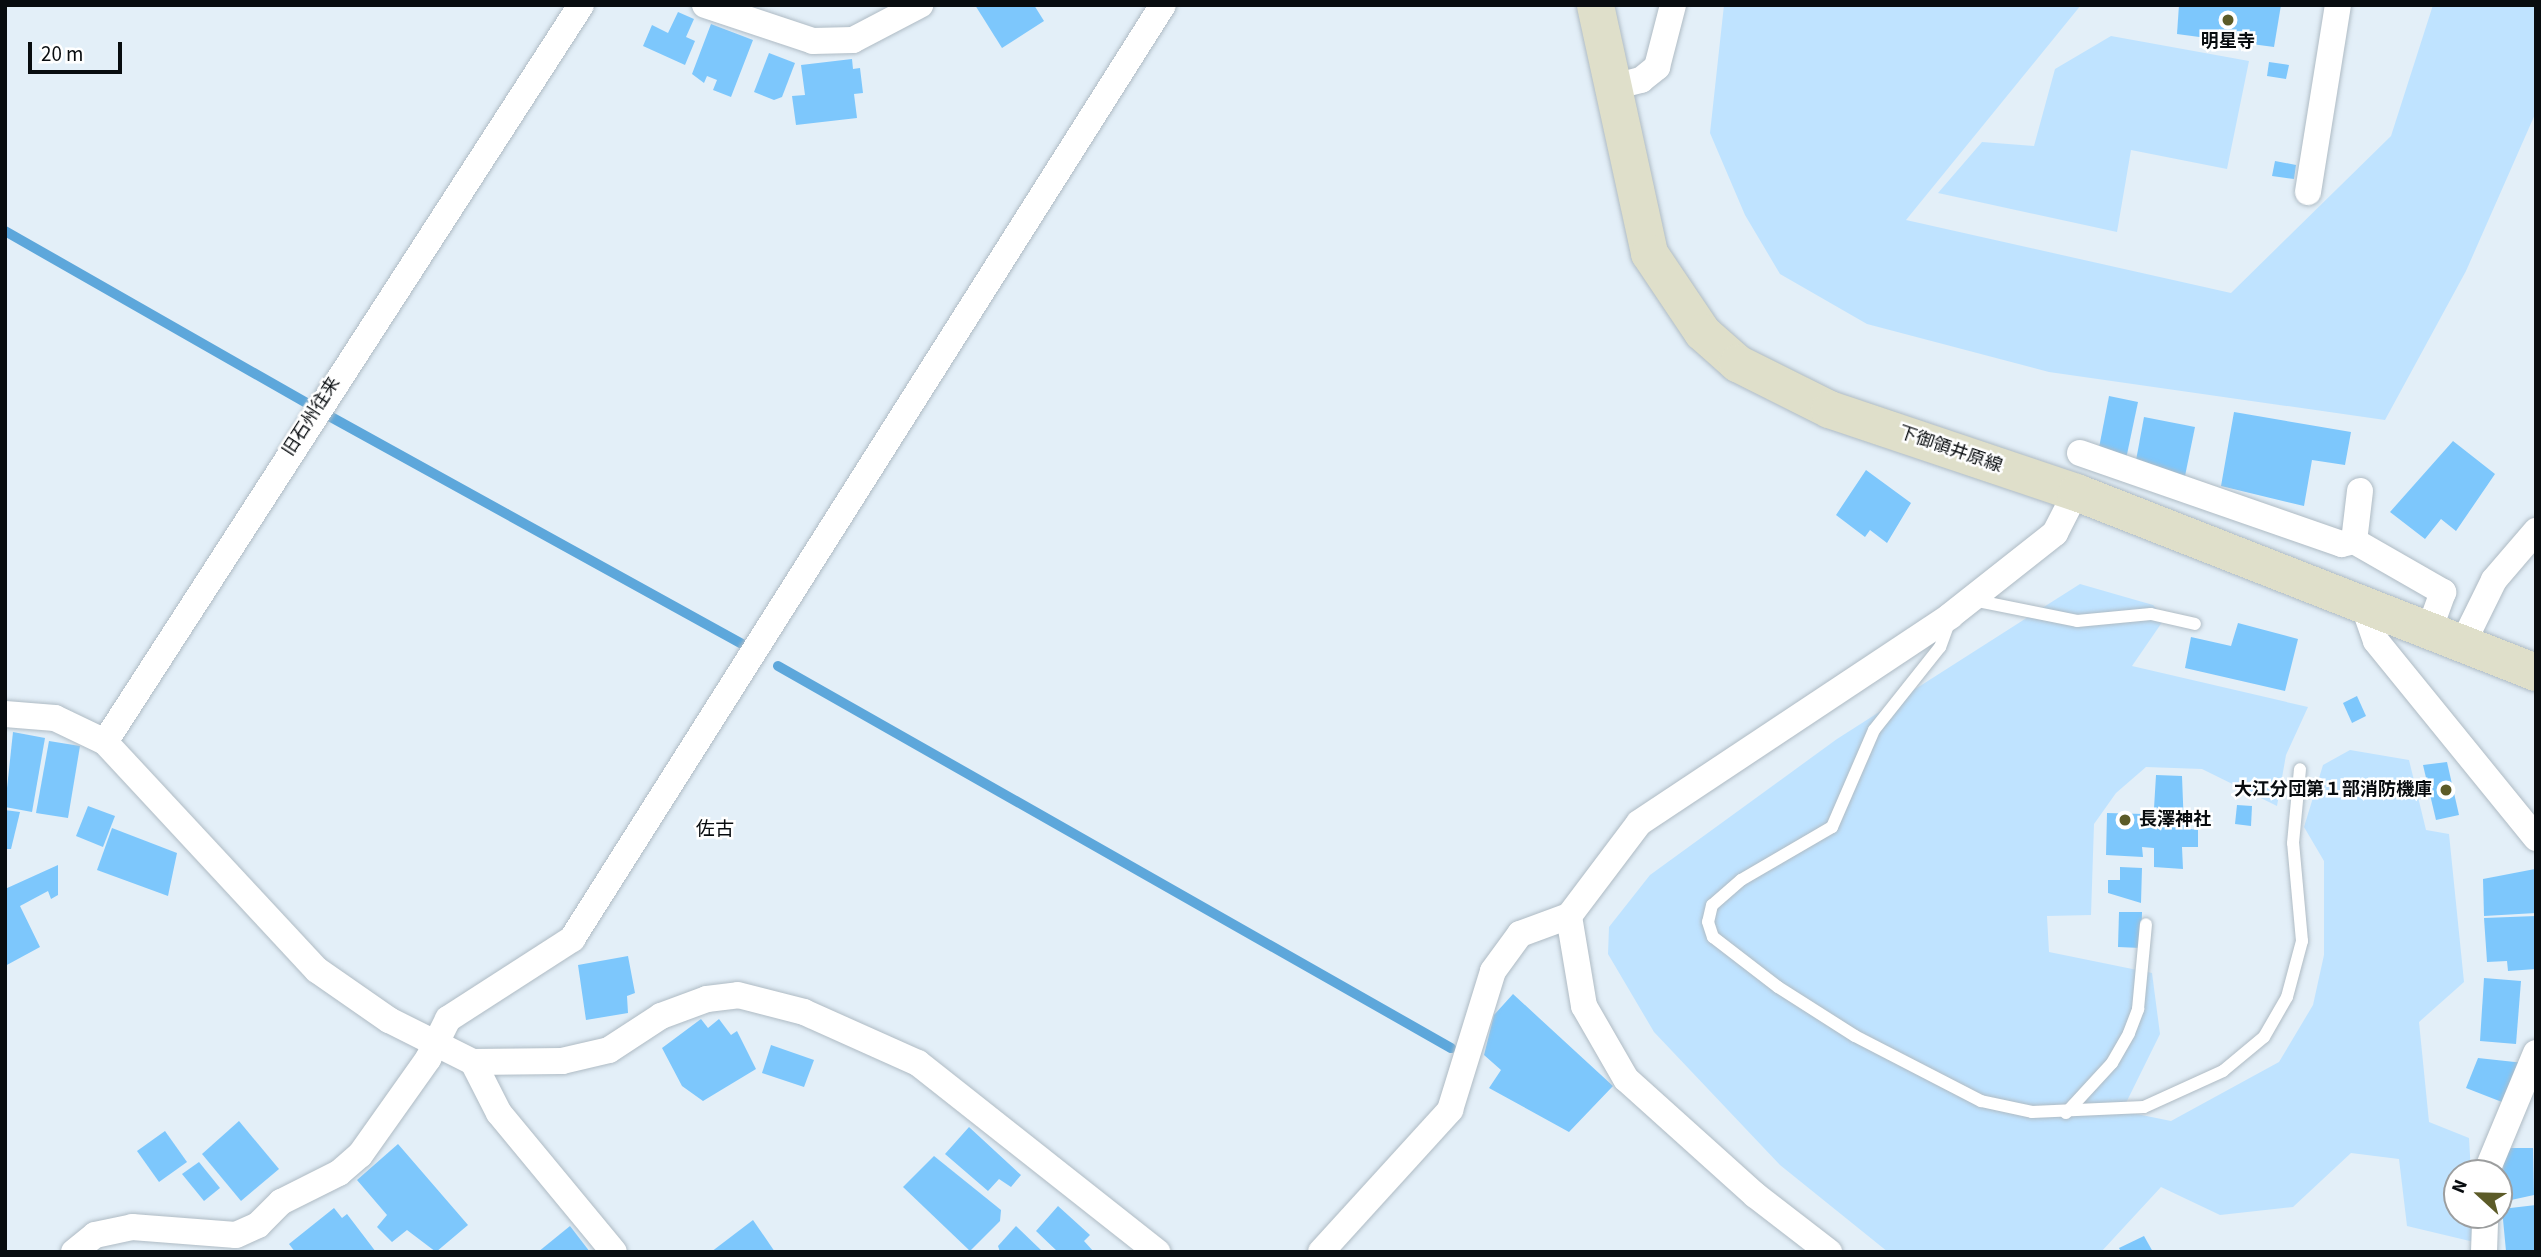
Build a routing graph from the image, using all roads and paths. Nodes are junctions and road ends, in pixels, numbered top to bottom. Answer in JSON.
{"nodes":[{"id":1,"x":581,"y":5,"type":"edge"},
{"id":2,"x":705,"y":5,"type":"edge"},
{"id":3,"x":920,"y":5,"type":"edge"},
{"id":4,"x":1163,"y":5,"type":"edge"},
{"id":5,"x":1595,"y":5,"type":"edge"},
{"id":6,"x":1673,"y":5,"type":"edge"},
{"id":7,"x":2338,"y":5,"type":"edge"},
{"id":8,"x":1613,"y":87,"type":"junction"},
{"id":9,"x":2308,"y":192,"type":"dead end"},
{"id":10,"x":2080,"y":453,"type":"dead end"},
{"id":11,"x":2360,"y":491,"type":"dead end"},
{"id":12,"x":2076,"y":492,"type":"junction"},
{"id":13,"x":2525,"y":531,"type":"edge"},
{"id":14,"x":2354,"y":541,"type":"junction"},
{"id":15,"x":2361,"y":601,"type":"junction"},
{"id":16,"x":1960,"y":608,"type":"junction"},
{"id":17,"x":2196,"y":624,"type":"dead end"},
{"id":18,"x":2430,"y":628,"type":"junction"},
{"id":19,"x":2464,"y":641,"type":"junction"},
{"id":20,"x":2536,"y":672,"type":"edge"},
{"id":21,"x":5,"y":714,"type":"edge"},
{"id":22,"x":105,"y":742,"type":"junction"},
{"id":23,"x":2300,"y":769,"type":"dead end"},
{"id":24,"x":2536,"y":838,"type":"edge"},
{"id":25,"x":1569,"y":916,"type":"junction"},
{"id":26,"x":2146,"y":924,"type":"dead end"},
{"id":27,"x":436,"y":1042,"type":"junction"},
{"id":28,"x":2536,"y":1053,"type":"edge"},
{"id":29,"x":473,"y":1062,"type":"junction"},
{"id":30,"x":2066,"y":1113,"type":"junction"},
{"id":31,"x":2492,"y":1159,"type":"edge"},
{"id":32,"x":2485,"y":1229,"type":"edge"},
{"id":33,"x":74,"y":1252,"type":"edge"},
{"id":34,"x":614,"y":1252,"type":"edge"},
{"id":35,"x":1157,"y":1252,"type":"edge"},
{"id":36,"x":1321,"y":1252,"type":"edge"},
{"id":37,"x":1829,"y":1252,"type":"edge"},
{"id":38,"x":2484,"y":1252,"type":"edge"}],
"edges":[{"from":1,"to":22,"type":"street","name":"旧石州往来"},
{"from":2,"to":3,"type":"street"},
{"from":4,"to":27,"type":"street"},
{"from":5,"to":8,"type":"main road","name":"下御領井原線"},
{"from":6,"to":8,"type":"street"},
{"from":7,"to":9,"type":"street"},
{"from":8,"to":12,"type":"main road","name":"下御領井原線"},
{"from":10,"to":14,"type":"street"},
{"from":11,"to":14,"type":"street"},
{"from":12,"to":15,"type":"main road","name":"下御領井原線"},
{"from":12,"to":16,"type":"street"},
{"from":13,"to":19,"type":"street"},
{"from":14,"to":18,"type":"street"},
{"from":15,"to":18,"type":"main road","name":"下御領井原線"},
{"from":15,"to":24,"type":"street"},
{"from":16,"to":17,"type":"lane"},
{"from":16,"to":25,"type":"street"},
{"from":16,"to":30,"type":"lane"},
{"from":18,"to":19,"type":"main road","name":"下御領井原線"},
{"from":19,"to":20,"type":"main road","name":"下御領井原線"},
{"from":21,"to":22,"type":"street"},
{"from":22,"to":27,"type":"street"},
{"from":23,"to":30,"type":"lane"},
{"from":25,"to":36,"type":"street"},
{"from":25,"to":37,"type":"street"},
{"from":26,"to":30,"type":"lane"},
{"from":27,"to":29,"type":"street"},
{"from":27,"to":33,"type":"street"},
{"from":28,"to":31,"type":"street"},
{"from":29,"to":34,"type":"street"},
{"from":29,"to":35,"type":"street"},
{"from":32,"to":38,"type":"street"}]}
